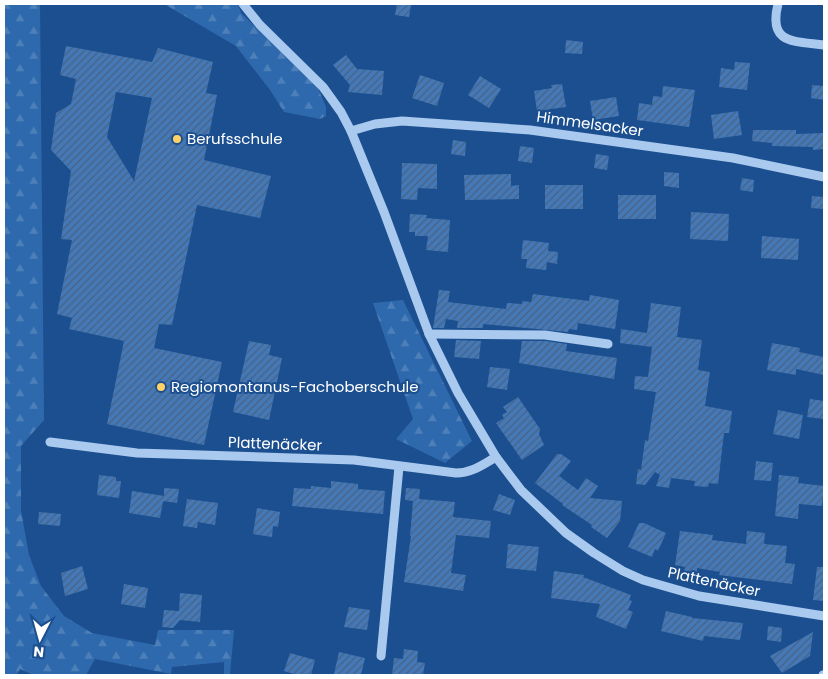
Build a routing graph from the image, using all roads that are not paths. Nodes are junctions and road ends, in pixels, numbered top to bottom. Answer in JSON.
{"nodes":[{"id":1,"x":243,"y":4,"type":"edge"},
{"id":2,"x":778,"y":4,"type":"edge"},
{"id":3,"x":824,"y":44,"type":"edge"},
{"id":4,"x":351,"y":131,"type":"junction"},
{"id":5,"x":824,"y":178,"type":"edge"},
{"id":6,"x":429,"y":334,"type":"junction"},
{"id":7,"x":608,"y":344,"type":"dead end"},
{"id":8,"x":50,"y":442,"type":"dead end"},
{"id":9,"x":496,"y":457,"type":"junction"},
{"id":10,"x":399,"y":466,"type":"junction"},
{"id":11,"x":824,"y":616,"type":"edge"},
{"id":12,"x":381,"y":656,"type":"dead end"}],
"edges":[{"from":1,"to":4,"type":"street","name":"Plattenäcker"},
{"from":2,"to":3,"type":"street"},
{"from":4,"to":5,"type":"street","name":"Himmelsacker"},
{"from":4,"to":6,"type":"street","name":"Plattenäcker"},
{"from":6,"to":7,"type":"street"},
{"from":6,"to":9,"type":"street","name":"Plattenäcker"},
{"from":8,"to":10,"type":"street","name":"Plattenäcker"},
{"from":9,"to":10,"type":"street","name":"Plattenäcker"},
{"from":9,"to":11,"type":"street","name":"Plattenäcker"},
{"from":10,"to":12,"type":"street"}]}
